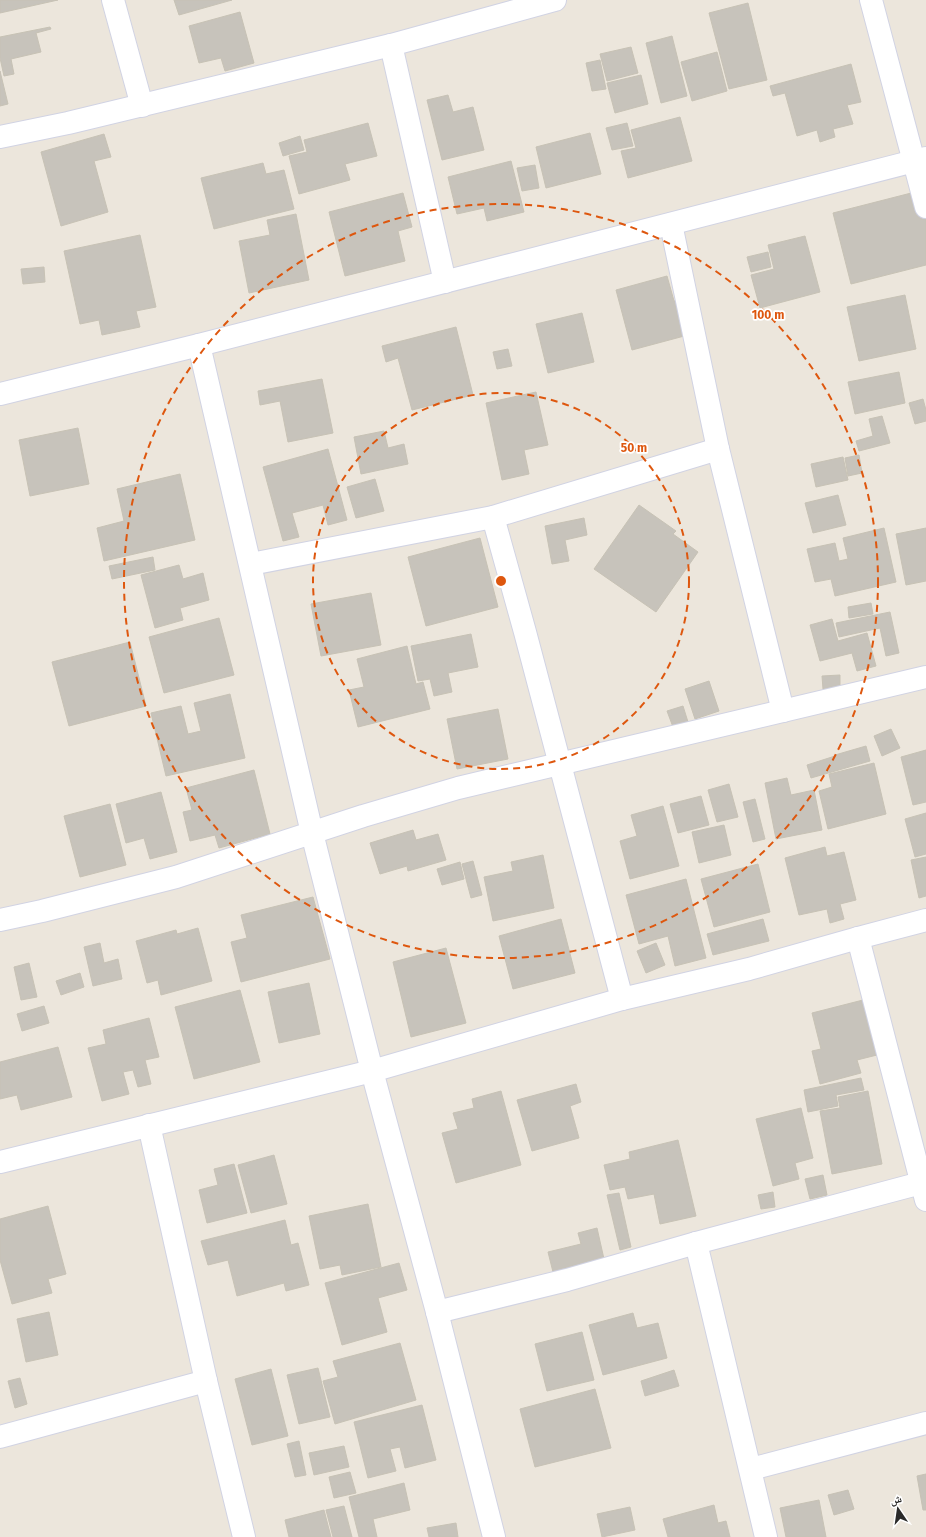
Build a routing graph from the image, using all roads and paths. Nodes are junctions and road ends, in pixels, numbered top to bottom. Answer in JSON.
{"nodes":[{"id":1,"x":113,"y":0,"type":"edge"},
{"id":2,"x":555,"y":0,"type":"edge"},
{"id":3,"x":871,"y":0,"type":"edge"},
{"id":4,"x":391,"y":45,"type":"junction"},
{"id":5,"x":142,"y":106,"type":"junction"},
{"id":6,"x":0,"y":137,"type":"edge"},
{"id":7,"x":920,"y":160,"type":"edge"},
{"id":8,"x":926,"y":207,"type":"edge"},
{"id":9,"x":671,"y":224,"type":"junction"},
{"id":10,"x":445,"y":282,"type":"junction"},
{"id":11,"x":199,"y":345,"type":"junction"},
{"id":12,"x":0,"y":394,"type":"edge"},
{"id":13,"x":718,"y":449,"type":"junction"},
{"id":14,"x":492,"y":517,"type":"junction"},
{"id":15,"x":251,"y":564,"type":"junction"},
{"id":16,"x":926,"y":677,"type":"edge"},
{"id":17,"x":783,"y":711,"type":"junction"},
{"id":18,"x":560,"y":765,"type":"junction"},
{"id":19,"x":312,"y":833,"type":"junction"},
{"id":20,"x":0,"y":920,"type":"edge"},
{"id":21,"x":926,"y":920,"type":"edge"},
{"id":22,"x":858,"y":938,"type":"junction"},
{"id":23,"x":622,"y":999,"type":"junction"},
{"id":24,"x":372,"y":1071,"type":"junction"},
{"id":25,"x":149,"y":1125,"type":"junction"},
{"id":26,"x":0,"y":1162,"type":"edge"},
{"id":27,"x":924,"y":1191,"type":"edge"},
{"id":28,"x":696,"y":1243,"type":"junction"},
{"id":29,"x":437,"y":1312,"type":"junction"},
{"id":30,"x":206,"y":1381,"type":"junction"},
{"id":31,"x":926,"y":1423,"type":"edge"},
{"id":32,"x":0,"y":1437,"type":"edge"},
{"id":33,"x":751,"y":1469,"type":"junction"},
{"id":34,"x":244,"y":1537,"type":"edge"},
{"id":35,"x":494,"y":1537,"type":"edge"},
{"id":36,"x":766,"y":1537,"type":"edge"}],
"edges":[{"from":1,"to":5,"type":"street"},
{"from":2,"to":4,"type":"street"},
{"from":3,"to":7,"type":"street"},
{"from":4,"to":5,"type":"street"},
{"from":4,"to":10,"type":"street"},
{"from":5,"to":6,"type":"street"},
{"from":7,"to":8,"type":"street"},
{"from":7,"to":9,"type":"street"},
{"from":9,"to":10,"type":"street"},
{"from":9,"to":13,"type":"street"},
{"from":10,"to":11,"type":"street"},
{"from":11,"to":12,"type":"street"},
{"from":11,"to":15,"type":"street"},
{"from":13,"to":14,"type":"street"},
{"from":13,"to":17,"type":"street"},
{"from":14,"to":15,"type":"street"},
{"from":14,"to":18,"type":"street"},
{"from":15,"to":19,"type":"street"},
{"from":16,"to":17,"type":"street"},
{"from":17,"to":18,"type":"street"},
{"from":18,"to":19,"type":"street"},
{"from":18,"to":23,"type":"street"},
{"from":19,"to":20,"type":"street"},
{"from":19,"to":24,"type":"street"},
{"from":21,"to":22,"type":"street"},
{"from":22,"to":23,"type":"street"},
{"from":22,"to":27,"type":"street"},
{"from":23,"to":24,"type":"street"},
{"from":24,"to":25,"type":"street"},
{"from":24,"to":29,"type":"street"},
{"from":25,"to":26,"type":"street"},
{"from":25,"to":30,"type":"street"},
{"from":27,"to":28,"type":"street"},
{"from":28,"to":29,"type":"street"},
{"from":28,"to":33,"type":"street"},
{"from":29,"to":35,"type":"street"},
{"from":30,"to":32,"type":"street"},
{"from":30,"to":34,"type":"street"},
{"from":31,"to":33,"type":"street"},
{"from":33,"to":36,"type":"street"}]}
